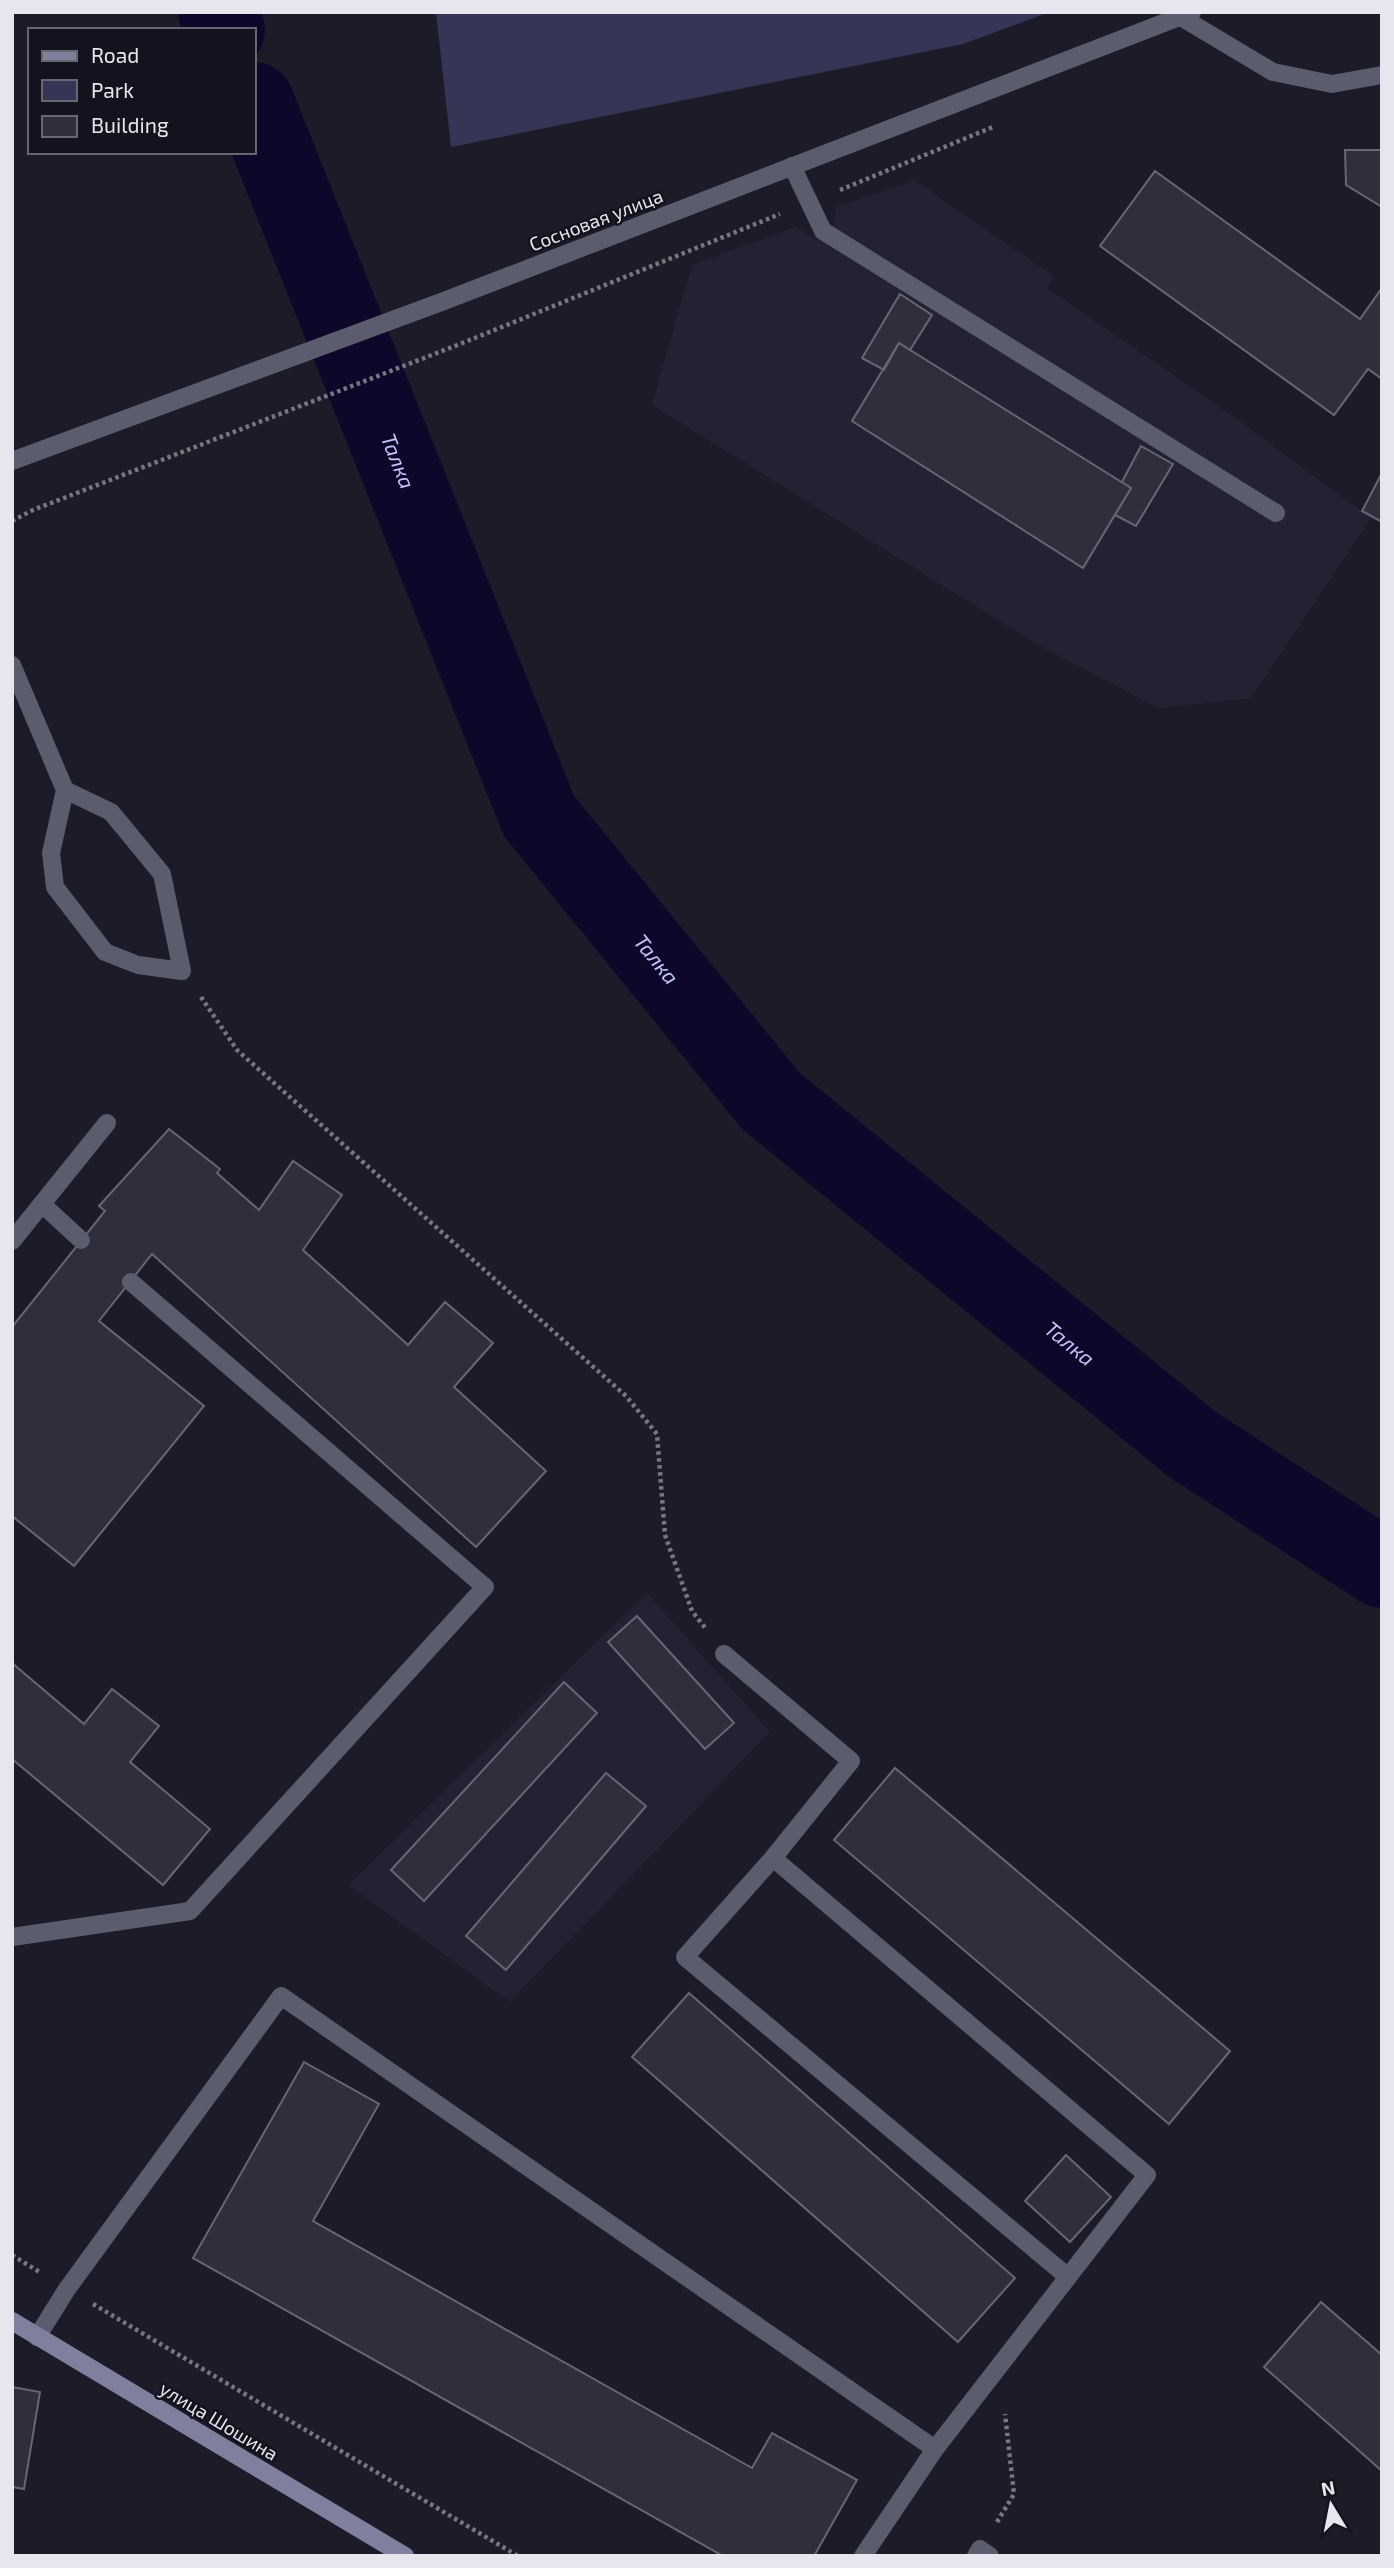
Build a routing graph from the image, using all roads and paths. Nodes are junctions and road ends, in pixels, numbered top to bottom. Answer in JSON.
{"nodes":[{"id":1,"x":1186,"y":14,"type":"edge"},
{"id":2,"x":1382,"y":75,"type":"edge"},
{"id":3,"x":792,"y":166,"type":"junction"},
{"id":4,"x":460,"y":344,"type":"dead end"},
{"id":5,"x":12,"y":461,"type":"edge"},
{"id":6,"x":1276,"y":513,"type":"dead end"},
{"id":7,"x":12,"y":521,"type":"edge"},
{"id":8,"x":12,"y":665,"type":"edge"},
{"id":9,"x":65,"y":790,"type":"junction"},
{"id":10,"x":182,"y":971,"type":"junction"},
{"id":11,"x":107,"y":1123,"type":"dead end"},
{"id":12,"x":42,"y":1204,"type":"junction"},
{"id":13,"x":81,"y":1240,"type":"dead end"},
{"id":14,"x":12,"y":1241,"type":"edge"},
{"id":15,"x":131,"y":1282,"type":"dead end"},
{"id":16,"x":724,"y":1654,"type":"joint"},
{"id":17,"x":773,"y":1858,"type":"junction"},
{"id":18,"x":12,"y":1937,"type":"edge"},
{"id":19,"x":12,"y":2255,"type":"edge"},
{"id":20,"x":1068,"y":2277,"type":"junction"},
{"id":21,"x":67,"y":2289,"type":"junction"},
{"id":22,"x":12,"y":2321,"type":"edge"},
{"id":23,"x":37,"y":2337,"type":"junction"},
{"id":24,"x":999,"y":2365,"type":"junction"},
{"id":25,"x":935,"y":2449,"type":"junction"},
{"id":26,"x":982,"y":2554,"type":"edge"},
{"id":27,"x":405,"y":2556,"type":"edge"},
{"id":28,"x":518,"y":2556,"type":"edge"},
{"id":29,"x":863,"y":2556,"type":"edge"}],
"edges":[{"from":1,"to":2,"type":"street"},
{"from":1,"to":3,"type":"street","name":"Сосновая улица"},
{"from":3,"to":5,"type":"street","name":"Сосновая улица"},
{"from":3,"to":6,"type":"street"},
{"from":4,"to":7,"type":"path"},
{"from":8,"to":9,"type":"street"},
{"from":9,"to":10,"type":"street"},
{"from":9,"to":10,"type":"street"},
{"from":10,"to":16,"type":"path"},
{"from":11,"to":12,"type":"street"},
{"from":12,"to":13,"type":"street"},
{"from":12,"to":14,"type":"street"},
{"from":15,"to":18,"type":"street"},
{"from":16,"to":17,"type":"street"},
{"from":17,"to":20,"type":"street"},
{"from":17,"to":20,"type":"street"},
{"from":19,"to":21,"type":"path"},
{"from":20,"to":24,"type":"street"},
{"from":21,"to":23,"type":"street"},
{"from":21,"to":25,"type":"street"},
{"from":21,"to":28,"type":"path"},
{"from":22,"to":23,"type":"street","name":"улица Шошина"},
{"from":23,"to":27,"type":"street","name":"улица Шошина"},
{"from":24,"to":25,"type":"street"},
{"from":24,"to":26,"type":"path"},
{"from":25,"to":29,"type":"street"}]}
